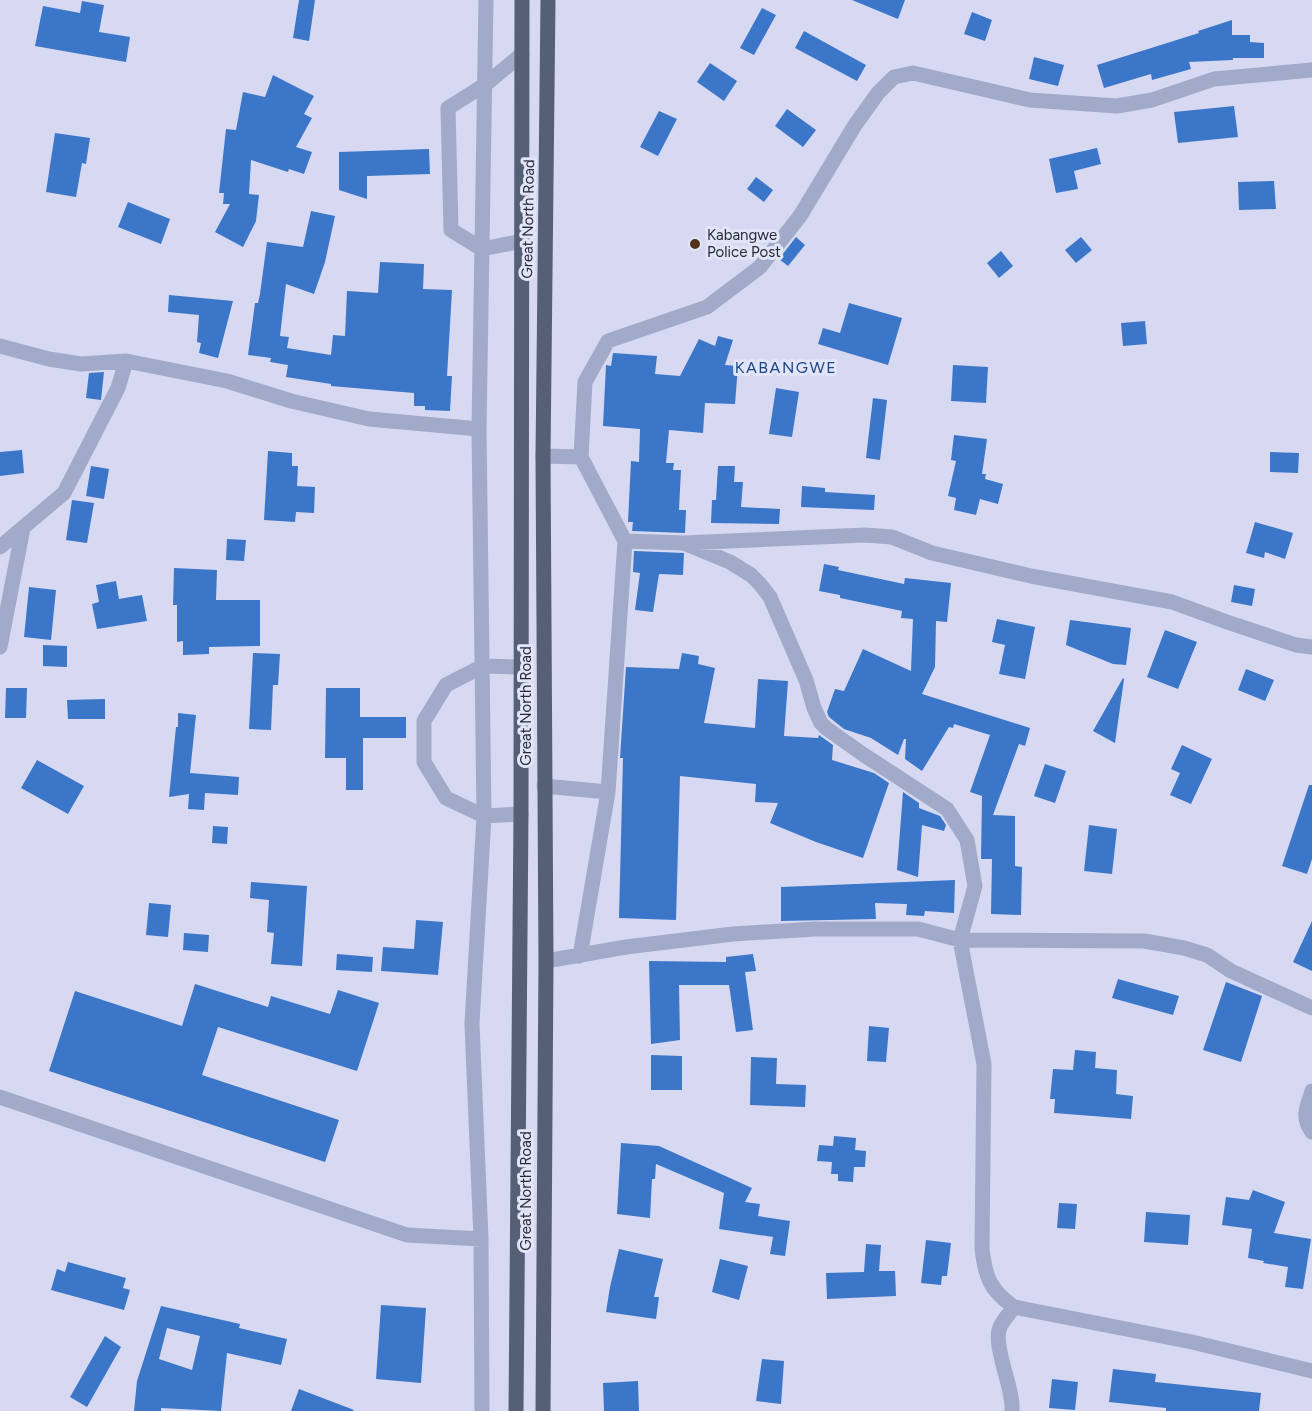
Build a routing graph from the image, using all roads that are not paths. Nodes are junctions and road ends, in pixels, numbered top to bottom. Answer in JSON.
{"nodes":[{"id":1,"x":486,"y":0,"type":"edge"},
{"id":2,"x":522,"y":0,"type":"edge"},
{"id":3,"x":548,"y":0,"type":"edge"},
{"id":4,"x":522,"y":54,"type":"junction"},
{"id":5,"x":1312,"y":70,"type":"edge"},
{"id":6,"x":486,"y":84,"type":"junction"},
{"id":7,"x":522,"y":241,"type":"junction"},
{"id":8,"x":482,"y":249,"type":"junction"},
{"id":9,"x":0,"y":346,"type":"edge"},
{"id":10,"x":126,"y":361,"type":"junction"},
{"id":11,"x":479,"y":429,"type":"junction"},
{"id":12,"x":543,"y":456,"type":"junction"},
{"id":13,"x":581,"y":457,"type":"junction"},
{"id":14,"x":23,"y":528,"type":"junction"},
{"id":15,"x":625,"y":541,"type":"junction"},
{"id":16,"x":684,"y":543,"type":"junction"},
{"id":17,"x":0,"y":547,"type":"edge"},
{"id":18,"x":0,"y":647,"type":"edge"},
{"id":19,"x":1312,"y":648,"type":"edge"},
{"id":20,"x":483,"y":666,"type":"junction"},
{"id":21,"x":520,"y":668,"type":"junction"},
{"id":22,"x":544,"y":786,"type":"junction"},
{"id":23,"x":608,"y":792,"type":"junction"},
{"id":24,"x":520,"y":814,"type":"junction"},
{"id":25,"x":484,"y":816,"type":"junction"},
{"id":26,"x":960,"y":940,"type":"junction"},
{"id":27,"x":580,"y":956,"type":"junction"},
{"id":28,"x":546,"y":961,"type":"junction"},
{"id":29,"x":1312,"y":1008,"type":"edge"},
{"id":30,"x":1312,"y":1090,"type":"edge"},
{"id":31,"x":0,"y":1097,"type":"edge"},
{"id":32,"x":1312,"y":1132,"type":"edge"},
{"id":33,"x":481,"y":1239,"type":"junction"},
{"id":34,"x":1014,"y":1307,"type":"junction"},
{"id":35,"x":1312,"y":1371,"type":"edge"},
{"id":36,"x":482,"y":1411,"type":"edge"},
{"id":37,"x":516,"y":1411,"type":"edge"},
{"id":38,"x":543,"y":1411,"type":"edge"},
{"id":39,"x":1012,"y":1411,"type":"edge"}],
"edges":[{"from":1,"to":6,"type":"street"},
{"from":2,"to":4,"type":"main road","name":"Great North Road"},
{"from":3,"to":12,"type":"main road","name":"Great North Road"},
{"from":4,"to":6,"type":"street"},
{"from":4,"to":7,"type":"main road","name":"Great North Road"},
{"from":5,"to":13,"type":"street"},
{"from":6,"to":8,"type":"street"},
{"from":6,"to":8,"type":"street"},
{"from":7,"to":8,"type":"street"},
{"from":7,"to":21,"type":"main road","name":"Great North Road"},
{"from":8,"to":11,"type":"street"},
{"from":9,"to":10,"type":"street"},
{"from":10,"to":11,"type":"street"},
{"from":10,"to":14,"type":"street"},
{"from":11,"to":20,"type":"street"},
{"from":12,"to":13,"type":"street"},
{"from":12,"to":22,"type":"main road","name":"Great North Road"},
{"from":13,"to":15,"type":"street"},
{"from":14,"to":17,"type":"street"},
{"from":14,"to":18,"type":"street"},
{"from":15,"to":16,"type":"street"},
{"from":15,"to":23,"type":"street"},
{"from":16,"to":19,"type":"street"},
{"from":16,"to":26,"type":"street"},
{"from":20,"to":21,"type":"street"},
{"from":20,"to":25,"type":"street"},
{"from":20,"to":25,"type":"street"},
{"from":21,"to":24,"type":"main road","name":"Great North Road"},
{"from":22,"to":23,"type":"street"},
{"from":22,"to":28,"type":"main road","name":"Great North Road"},
{"from":23,"to":27,"type":"street"},
{"from":24,"to":25,"type":"street"},
{"from":24,"to":37,"type":"main road","name":"Great North Road"},
{"from":25,"to":33,"type":"street"},
{"from":26,"to":27,"type":"street"},
{"from":26,"to":29,"type":"street"},
{"from":26,"to":34,"type":"street"},
{"from":27,"to":28,"type":"street"},
{"from":28,"to":38,"type":"main road","name":"Great North Road"},
{"from":30,"to":32,"type":"street"},
{"from":31,"to":33,"type":"street"},
{"from":33,"to":36,"type":"street"},
{"from":34,"to":35,"type":"street"},
{"from":34,"to":39,"type":"street"}]}
